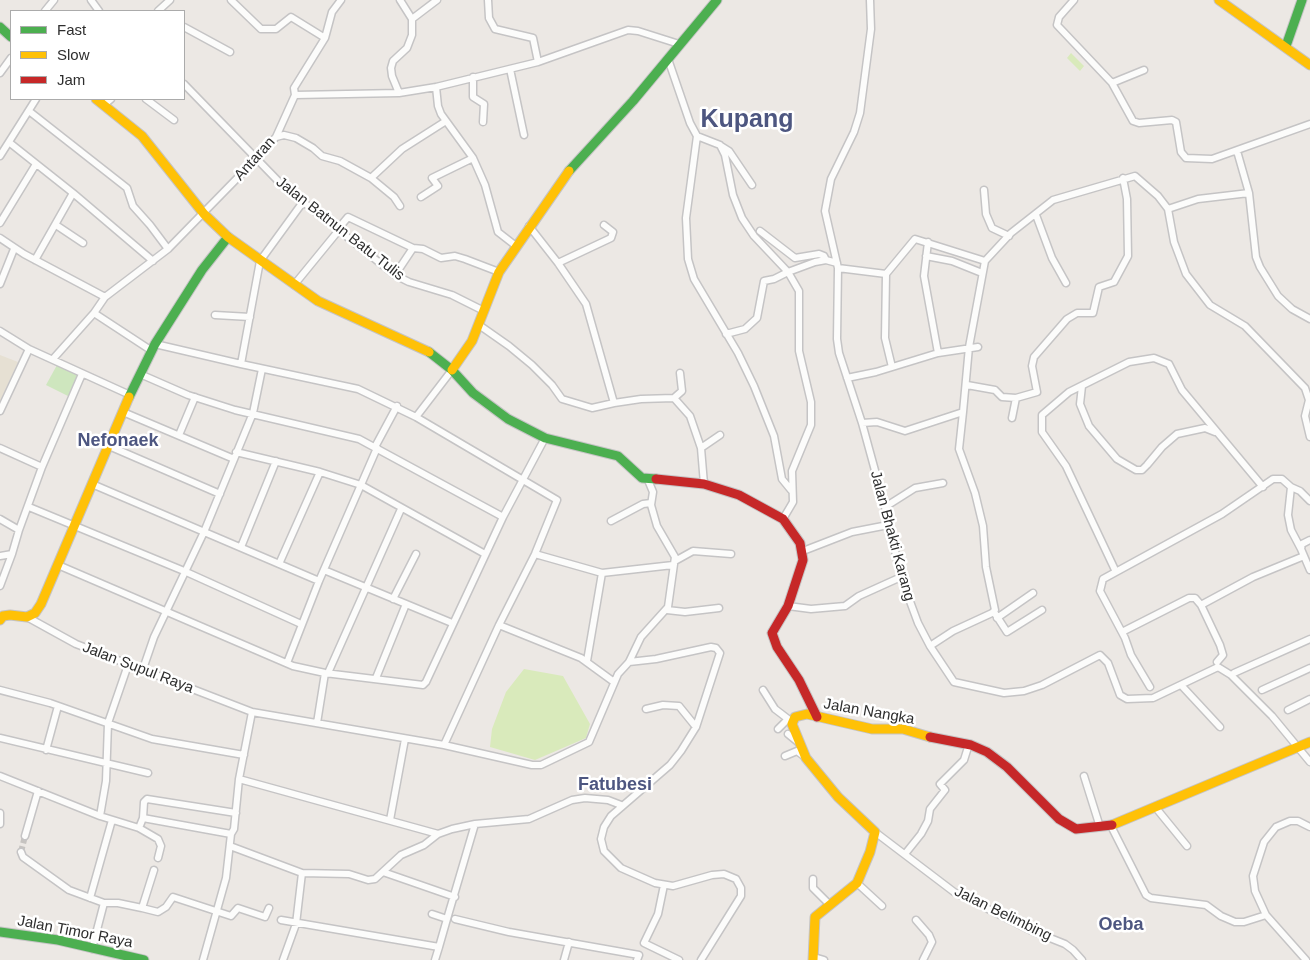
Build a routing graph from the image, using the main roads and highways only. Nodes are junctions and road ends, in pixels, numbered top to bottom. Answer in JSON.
{"nodes":[{"id":1,"x":1219,"y":0,"type":"edge"},
{"id":2,"x":1302,"y":0,"type":"edge"},
{"id":3,"x":711,"y":2,"type":"edge"},
{"id":4,"x":0,"y":27,"type":"edge"},
{"id":5,"x":10,"y":36,"type":"edge"},
{"id":6,"x":1286,"y":46,"type":"junction"},
{"id":7,"x":1310,"y":65,"type":"edge"},
{"id":8,"x":108,"y":101,"type":"edge"},
{"id":9,"x":228,"y":237,"type":"junction"},
{"id":10,"x":452,"y":370,"type":"junction"},
{"id":11,"x":1,"y":617,"type":"edge"},
{"id":12,"x":817,"y":717,"type":"junction"},
{"id":13,"x":1310,"y":742,"type":"edge"},
{"id":14,"x":0,"y":932,"type":"edge"},
{"id":15,"x":813,"y":958,"type":"edge"},
{"id":16,"x":144,"y":960,"type":"edge"}],
"edges":[{"from":1,"to":6,"type":"main road"},
{"from":2,"to":6,"type":"main road"},
{"from":3,"to":10,"type":"main road"},
{"from":4,"to":5,"type":"main road"},
{"from":6,"to":7,"type":"main road"},
{"from":8,"to":9,"type":"main road"},
{"from":9,"to":10,"type":"main road"},
{"from":9,"to":11,"type":"main road"},
{"from":10,"to":12,"type":"main road"},
{"from":12,"to":13,"type":"main road","name":"Jalan Nangka"},
{"from":12,"to":15,"type":"main road","name":"Jalan Nangka"},
{"from":14,"to":16,"type":"main road","name":"Jalan Timor Raya"}]}
